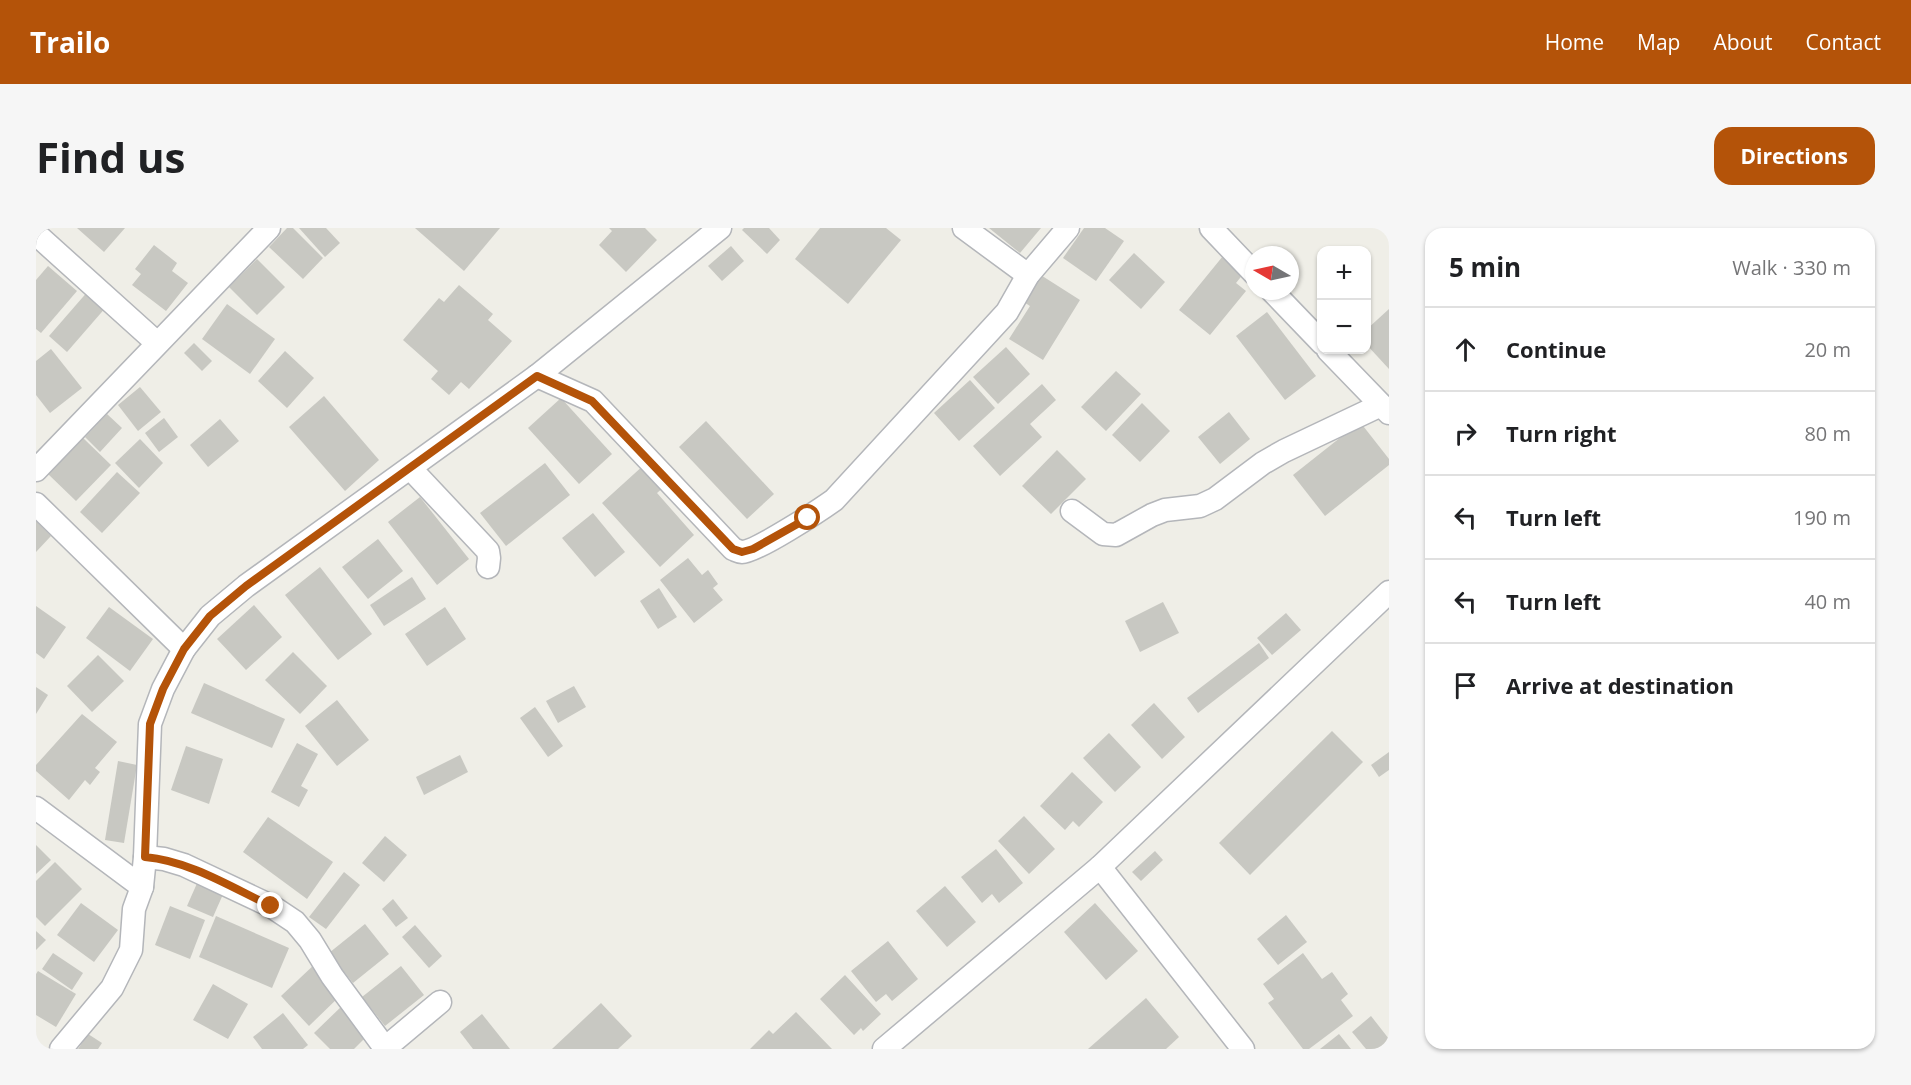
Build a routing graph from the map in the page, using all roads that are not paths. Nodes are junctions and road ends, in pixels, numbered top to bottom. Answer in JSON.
{"nodes":[{"id":1,"x":268,"y":228,"type":"edge"},
{"id":2,"x":964,"y":228,"type":"edge"},
{"id":3,"x":1068,"y":228,"type":"edge"},
{"id":4,"x":1211,"y":228,"type":"edge"},
{"id":5,"x":713,"y":230,"type":"edge"},
{"id":6,"x":36,"y":234,"type":"edge"},
{"id":7,"x":1245,"y":264,"type":"edge"},
{"id":8,"x":1028,"y":274,"type":"junction"},
{"id":9,"x":1281,"y":300,"type":"edge"},
{"id":10,"x":1317,"y":338,"type":"edge"},
{"id":11,"x":157,"y":343,"type":"junction"},
{"id":12,"x":1332,"y":354,"type":"edge"},
{"id":13,"x":537,"y":376,"type":"junction"},
{"id":14,"x":1385,"y":409,"type":"edge"},
{"id":15,"x":410,"y":468,"type":"junction"},
{"id":16,"x":36,"y":470,"type":"edge"},
{"id":17,"x":36,"y":504,"type":"edge"},
{"id":18,"x":1072,"y":511,"type":"dead end"},
{"id":19,"x":488,"y":567,"type":"dead end"},
{"id":20,"x":1389,"y":592,"type":"edge"},
{"id":21,"x":184,"y":649,"type":"junction"},
{"id":22,"x":36,"y":808,"type":"edge"},
{"id":23,"x":145,"y":857,"type":"junction"},
{"id":24,"x":1100,"y":867,"type":"junction"},
{"id":25,"x":142,"y":887,"type":"junction"},
{"id":26,"x":440,"y":1002,"type":"dead end"},
{"id":27,"x":384,"y":1048,"type":"edge"},
{"id":28,"x":61,"y":1049,"type":"edge"},
{"id":29,"x":884,"y":1049,"type":"edge"},
{"id":30,"x":1243,"y":1049,"type":"edge"}],
"edges":[{"from":1,"to":11,"type":"street"},
{"from":2,"to":8,"type":"street"},
{"from":3,"to":8,"type":"street"},
{"from":4,"to":7,"type":"street"},
{"from":5,"to":13,"type":"street"},
{"from":6,"to":11,"type":"street"},
{"from":8,"to":13,"type":"street"},
{"from":9,"to":10,"type":"street"},
{"from":11,"to":16,"type":"street"},
{"from":12,"to":14,"type":"street"},
{"from":13,"to":15,"type":"street"},
{"from":14,"to":18,"type":"street"},
{"from":15,"to":19,"type":"street"},
{"from":15,"to":21,"type":"street"},
{"from":17,"to":21,"type":"street"},
{"from":20,"to":24,"type":"street"},
{"from":21,"to":23,"type":"street"},
{"from":22,"to":25,"type":"street"},
{"from":23,"to":25,"type":"street"},
{"from":23,"to":27,"type":"street"},
{"from":24,"to":29,"type":"street"},
{"from":24,"to":30,"type":"street"},
{"from":25,"to":28,"type":"street"},
{"from":26,"to":27,"type":"street"}]}
